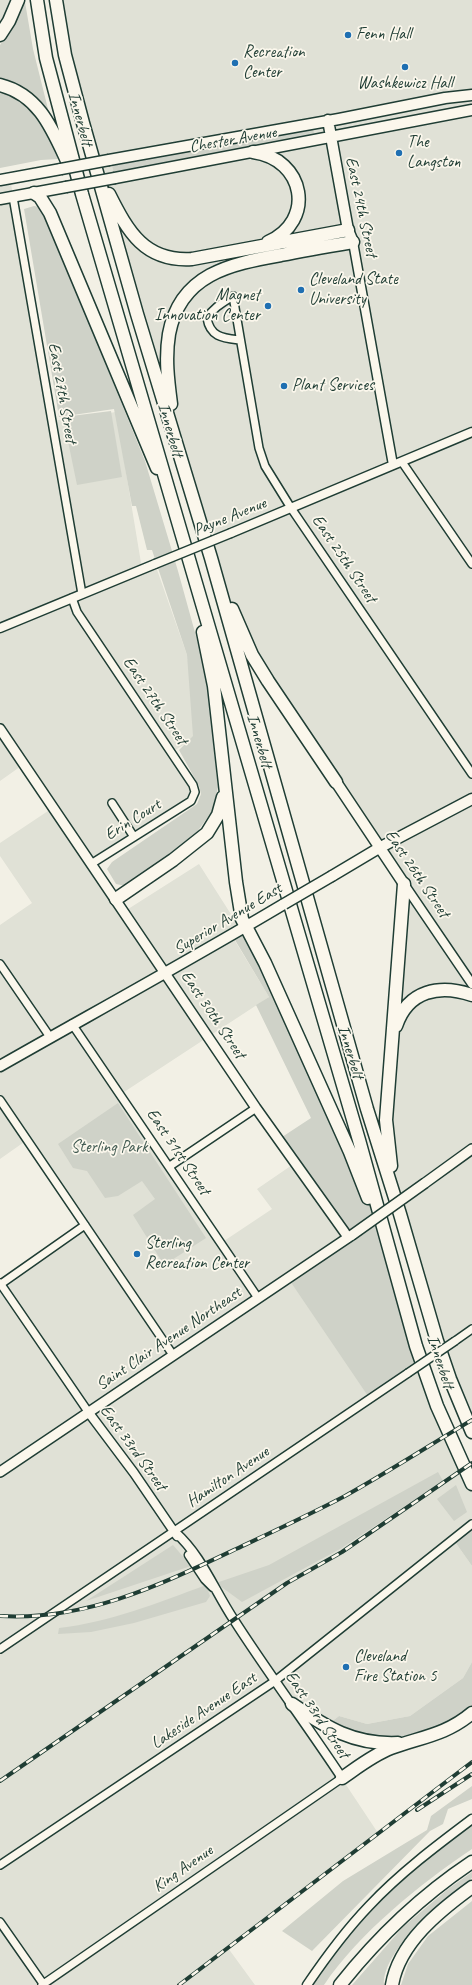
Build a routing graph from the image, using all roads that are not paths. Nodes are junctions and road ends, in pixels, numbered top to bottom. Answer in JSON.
{"nodes":[{"id":1,"x":18,"y":0,"type":"edge"},
{"id":2,"x":37,"y":0,"type":"edge"},
{"id":3,"x":56,"y":0,"type":"edge"},
{"id":4,"x":0,"y":35,"type":"edge"},
{"id":5,"x":0,"y":85,"type":"edge"},
{"id":6,"x":472,"y":95,"type":"edge"},
{"id":7,"x":472,"y":110,"type":"edge"},
{"id":8,"x":328,"y":120,"type":"junction"},
{"id":9,"x":330,"y":137,"type":"junction"},
{"id":10,"x":253,"y":152,"type":"junction"},
{"id":11,"x":96,"y":168,"type":"junction"},
{"id":12,"x":0,"y":180,"type":"edge"},
{"id":13,"x":34,"y":193,"type":"junction"},
{"id":14,"x":82,"y":194,"type":"junction"},
{"id":15,"x":13,"y":197,"type":"junction"},
{"id":16,"x":0,"y":199,"type":"edge"},
{"id":17,"x":348,"y":230,"type":"junction"},
{"id":18,"x":353,"y":242,"type":"junction"},
{"id":19,"x":255,"y":248,"type":"junction"},
{"id":20,"x":239,"y":340,"type":"junction"},
{"id":21,"x":472,"y":432,"type":"edge"},
{"id":22,"x":177,"y":441,"type":"junction"},
{"id":23,"x":402,"y":462,"type":"junction"},
{"id":24,"x":393,"y":465,"type":"junction"},
{"id":25,"x":172,"y":499,"type":"junction"},
{"id":26,"x":291,"y":508,"type":"junction"},
{"id":27,"x":211,"y":558,"type":"junction"},
{"id":28,"x":190,"y":562,"type":"junction"},
{"id":29,"x":472,"y":564,"type":"edge"},
{"id":30,"x":82,"y":594,"type":"junction"},
{"id":31,"x":72,"y":598,"type":"junction"},
{"id":32,"x":0,"y":628,"type":"edge"},
{"id":33,"x":0,"y":729,"type":"edge"},
{"id":34,"x":472,"y":774,"type":"edge"},
{"id":35,"x":336,"y":782,"type":"joint"},
{"id":36,"x":225,"y":786,"type":"junction"},
{"id":37,"x":472,"y":799,"type":"edge"},
{"id":38,"x":191,"y":801,"type":"joint"},
{"id":39,"x":112,"y":804,"type":"dead end"},
{"id":40,"x":134,"y":838,"type":"junction"},
{"id":41,"x":379,"y":848,"type":"junction"},
{"id":42,"x":91,"y":864,"type":"junction"},
{"id":43,"x":404,"y":884,"type":"junction"},
{"id":44,"x":116,"y":899,"type":"junction"},
{"id":45,"x":245,"y":928,"type":"junction"},
{"id":46,"x":0,"y":964,"type":"edge"},
{"id":47,"x":166,"y":974,"type":"junction"},
{"id":48,"x":472,"y":984,"type":"edge"},
{"id":49,"x":472,"y":995,"type":"edge"},
{"id":50,"x":72,"y":1024,"type":"junction"},
{"id":51,"x":392,"y":1036,"type":"junction"},
{"id":52,"x":50,"y":1037,"type":"junction"},
{"id":53,"x":0,"y":1066,"type":"edge"},
{"id":54,"x":0,"y":1100,"type":"edge"},
{"id":55,"x":256,"y":1108,"type":"junction"},
{"id":56,"x":472,"y":1150,"type":"edge"},
{"id":57,"x":170,"y":1166,"type":"junction"},
{"id":58,"x":400,"y":1214,"type":"junction"},
{"id":59,"x":85,"y":1226,"type":"junction"},
{"id":60,"x":350,"y":1236,"type":"junction"},
{"id":61,"x":386,"y":1240,"type":"junction"},
{"id":62,"x":0,"y":1284,"type":"edge"},
{"id":63,"x":258,"y":1298,"type":"junction"},
{"id":64,"x":472,"y":1329,"type":"edge"},
{"id":65,"x":173,"y":1355,"type":"junction"},
{"id":66,"x":89,"y":1412,"type":"junction"},
{"id":67,"x":472,"y":1432,"type":"edge"},
{"id":68,"x":0,"y":1472,"type":"edge"},
{"id":69,"x":472,"y":1484,"type":"edge"},
{"id":70,"x":472,"y":1524,"type":"edge"},
{"id":71,"x":175,"y":1532,"type":"junction"},
{"id":72,"x":0,"y":1649,"type":"edge"},
{"id":73,"x":275,"y":1681,"type":"junction"},
{"id":74,"x":292,"y":1704,"type":"junction"},
{"id":75,"x":472,"y":1713,"type":"edge"},
{"id":76,"x":407,"y":1742,"type":"junction"},
{"id":77,"x":342,"y":1778,"type":"junction"},
{"id":78,"x":472,"y":1819,"type":"edge"},
{"id":79,"x":472,"y":1862,"type":"edge"},
{"id":80,"x":0,"y":1865,"type":"edge"},
{"id":81,"x":472,"y":1887,"type":"edge"},
{"id":82,"x":0,"y":1922,"type":"edge"},
{"id":83,"x":43,"y":1985,"type":"edge"},
{"id":84,"x":306,"y":1985,"type":"edge"},
{"id":85,"x":340,"y":1985,"type":"edge"},
{"id":86,"x":392,"y":1985,"type":"edge"}],
"edges":[{"from":1,"to":4,"type":"highway"},
{"from":2,"to":14,"type":"highway","name":"Innerbelt"},
{"from":3,"to":11,"type":"highway","name":"Innerbelt"},
{"from":5,"to":14,"type":"highway"},
{"from":6,"to":8,"type":"main road","name":"Chester Avenue"},
{"from":7,"to":9,"type":"main road","name":"Chester Avenue"},
{"from":8,"to":9,"type":"main road","name":"East 24th Street"},
{"from":8,"to":12,"type":"main road","name":"Chester Avenue","bridge":true},
{"from":9,"to":10,"type":"main road","name":"Chester Avenue"},
{"from":9,"to":17,"type":"main road","name":"East 24th Street"},
{"from":10,"to":13,"type":"main road","name":"Chester Avenue","bridge":true},
{"from":10,"to":19,"type":"highway"},
{"from":11,"to":19,"type":"highway"},
{"from":11,"to":22,"type":"highway","name":"Innerbelt"},
{"from":13,"to":15,"type":"main road","name":"Chester Avenue"},
{"from":13,"to":25,"type":"highway"},
{"from":14,"to":25,"type":"highway","name":"Innerbelt"},
{"from":15,"to":16,"type":"main road","name":"Chester Avenue"},
{"from":15,"to":30,"type":"street","name":"East 27th Street"},
{"from":17,"to":18,"type":"main road","name":"East 24th Street"},
{"from":17,"to":19,"type":"highway"},
{"from":18,"to":22,"type":"highway"},
{"from":18,"to":24,"type":"street","name":"East 24th Street"},
{"from":20,"to":20,"type":"street","name":"East 25th Street"},
{"from":20,"to":26,"type":"street","name":"East 25th Street"},
{"from":21,"to":23,"type":"street","name":"Payne Avenue"},
{"from":22,"to":27,"type":"highway","name":"Innerbelt"},
{"from":23,"to":24,"type":"street","name":"Payne Avenue"},
{"from":23,"to":29,"type":"street"},
{"from":24,"to":26,"type":"street","name":"Payne Avenue"},
{"from":25,"to":28,"type":"highway","name":"Innerbelt"},
{"from":26,"to":30,"type":"street","name":"Payne Avenue","bridge":true},
{"from":26,"to":34,"type":"street","name":"East 25th Street"},
{"from":27,"to":35,"type":"highway"},
{"from":27,"to":58,"type":"highway","name":"Innerbelt"},
{"from":28,"to":36,"type":"highway"},
{"from":28,"to":61,"type":"highway","name":"Innerbelt"},
{"from":30,"to":31,"type":"street","name":"Payne Avenue"},
{"from":31,"to":32,"type":"street","name":"Payne Avenue"},
{"from":31,"to":38,"type":"street","name":"East 27th Street"},
{"from":33,"to":42,"type":"main road","name":"East 30th Street"},
{"from":35,"to":41,"type":"main road","name":"East 26th Street"},
{"from":36,"to":44,"type":"highway"},
{"from":36,"to":45,"type":"highway"},
{"from":37,"to":41,"type":"main road","name":"Superior Avenue East"},
{"from":38,"to":40,"type":"street","name":"Erin Court"},
{"from":39,"to":40,"type":"street"},
{"from":40,"to":42,"type":"street","name":"Erin Court"},
{"from":41,"to":43,"type":"main road","name":"East 26th Street"},
{"from":41,"to":45,"type":"main road","name":"Superior Avenue East","bridge":true},
{"from":42,"to":44,"type":"main road","name":"East 30th Street"},
{"from":43,"to":48,"type":"street","name":"East 26th Street"},
{"from":43,"to":51,"type":"highway"},
{"from":44,"to":47,"type":"main road","name":"East 30th Street"},
{"from":45,"to":47,"type":"main road","name":"Superior Avenue East"},
{"from":45,"to":61,"type":"highway"},
{"from":46,"to":52,"type":"street"},
{"from":47,"to":50,"type":"main road","name":"Superior Avenue East"},
{"from":47,"to":55,"type":"main road","name":"East 30th Street"},
{"from":49,"to":51,"type":"highway"},
{"from":50,"to":52,"type":"main road","name":"Superior Avenue East"},
{"from":50,"to":57,"type":"street","name":"East 31st Street"},
{"from":51,"to":58,"type":"highway"},
{"from":52,"to":53,"type":"main road","name":"Superior Avenue East"},
{"from":54,"to":59,"type":"street"},
{"from":55,"to":57,"type":"street"},
{"from":55,"to":60,"type":"main road","name":"East 30th Street"},
{"from":56,"to":60,"type":"main road","name":"Saint Clair Avenue Northeast","bridge":true},
{"from":57,"to":63,"type":"street","name":"East 31st Street"},
{"from":58,"to":67,"type":"highway","name":"Innerbelt"},
{"from":59,"to":62,"type":"street"},
{"from":59,"to":65,"type":"street"},
{"from":60,"to":63,"type":"main road","name":"Saint Clair Avenue Northeast"},
{"from":61,"to":69,"type":"highway","name":"Innerbelt"},
{"from":62,"to":66,"type":"street","name":"East 33rd Street"},
{"from":63,"to":65,"type":"main road","name":"Saint Clair Avenue Northeast"},
{"from":64,"to":71,"type":"street","name":"Hamilton Avenue","bridge":true},
{"from":65,"to":66,"type":"main road","name":"Saint Clair Avenue Northeast"},
{"from":66,"to":68,"type":"main road","name":"Saint Clair Avenue Northeast"},
{"from":66,"to":71,"type":"street","name":"East 33rd Street"},
{"from":70,"to":73,"type":"street","name":"Lakeside Avenue East"},
{"from":71,"to":72,"type":"street","name":"Hamilton Avenue"},
{"from":71,"to":73,"type":"street","name":"East 33rd Street"},
{"from":73,"to":74,"type":"street","name":"East 33rd Street"},
{"from":73,"to":80,"type":"street","name":"Lakeside Avenue East"},
{"from":74,"to":76,"type":"highway"},
{"from":74,"to":77,"type":"street","name":"East 33rd Street"},
{"from":75,"to":76,"type":"highway"},
{"from":76,"to":77,"type":"highway"},
{"from":77,"to":83,"type":"street","name":"King Avenue"},
{"from":78,"to":84,"type":"street"},
{"from":79,"to":85,"type":"highway"},
{"from":81,"to":86,"type":"highway"},
{"from":82,"to":83,"type":"street"}]}
